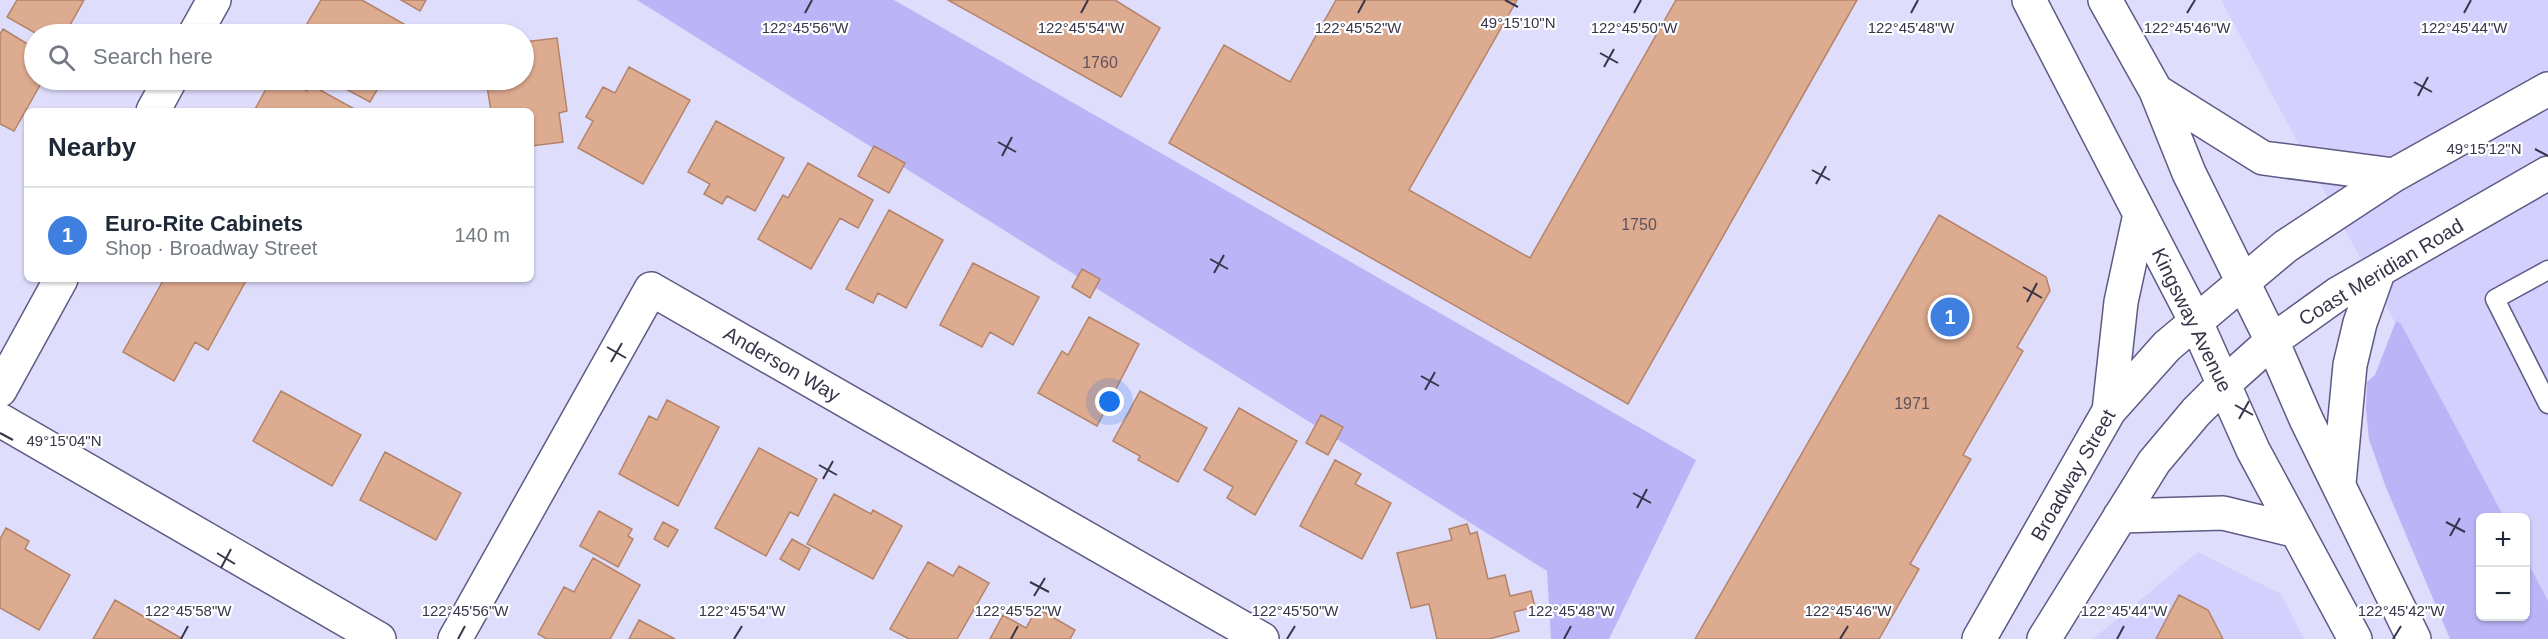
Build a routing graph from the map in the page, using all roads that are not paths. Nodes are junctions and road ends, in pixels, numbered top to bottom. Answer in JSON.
{"nodes":[{"id":1,"x":214,"y":0,"type":"edge"},
{"id":2,"x":2029,"y":0,"type":"edge"},
{"id":3,"x":2105,"y":0,"type":"edge"},
{"id":4,"x":201,"y":24,"type":"edge"},
{"id":5,"x":2548,"y":89,"type":"edge"},
{"id":6,"x":165,"y":90,"type":"edge"},
{"id":7,"x":2156,"y":91,"type":"junction"},
{"id":8,"x":155,"y":108,"type":"edge"},
{"id":9,"x":2548,"y":173,"type":"edge"},
{"id":10,"x":2394,"y":175,"type":"junction"},
{"id":11,"x":2140,"y":213,"type":"junction"},
{"id":12,"x":2379,"y":270,"type":"junction"},
{"id":13,"x":2548,"y":270,"type":"edge"},
{"id":14,"x":2242,"y":280,"type":"junction"},
{"id":15,"x":59,"y":282,"type":"edge"},
{"id":16,"x":2195,"y":320,"type":"junction"},
{"id":17,"x":2272,"y":341,"type":"junction"},
{"id":18,"x":2223,"y":384,"type":"junction"},
{"id":19,"x":0,"y":390,"type":"edge"},
{"id":20,"x":2548,"y":404,"type":"edge"},
{"id":21,"x":2109,"y":411,"type":"junction"},
{"id":22,"x":0,"y":420,"type":"edge"},
{"id":23,"x":2338,"y":483,"type":"junction"},
{"id":24,"x":2120,"y":516,"type":"junction"},
{"id":25,"x":2298,"y":531,"type":"junction"},
{"id":26,"x":379,"y":639,"type":"edge"},
{"id":27,"x":455,"y":639,"type":"edge"},
{"id":28,"x":1262,"y":639,"type":"edge"},
{"id":29,"x":1979,"y":639,"type":"edge"},
{"id":30,"x":2044,"y":639,"type":"edge"},
{"id":31,"x":2355,"y":639,"type":"edge"},
{"id":32,"x":2414,"y":639,"type":"edge"}],
"edges":[{"from":1,"to":4,"type":"main road"},
{"from":2,"to":11,"type":"main road","name":"Kingsway Avenue"},
{"from":3,"to":7,"type":"main road"},
{"from":5,"to":10,"type":"main road"},
{"from":6,"to":8,"type":"main road"},
{"from":7,"to":10,"type":"main road"},
{"from":7,"to":14,"type":"main road"},
{"from":9,"to":12,"type":"main road","name":"Coast Meridian Road"},
{"from":10,"to":14,"type":"main road"},
{"from":11,"to":16,"type":"main road","name":"Kingsway Avenue"},
{"from":11,"to":21,"type":"main road"},
{"from":12,"to":17,"type":"main road","name":"Coast Meridian Road"},
{"from":12,"to":23,"type":"main road"},
{"from":13,"to":20,"type":"lane"},
{"from":14,"to":16,"type":"main road","name":"Broadway Street"},
{"from":14,"to":17,"type":"main road"},
{"from":15,"to":19,"type":"main road"},
{"from":16,"to":18,"type":"main road","name":"Kingsway Avenue"},
{"from":16,"to":21,"type":"main road","name":"Broadway Street"},
{"from":17,"to":18,"type":"main road","name":"Coast Meridian Road"},
{"from":17,"to":23,"type":"main road"},
{"from":18,"to":24,"type":"main road"},
{"from":18,"to":25,"type":"main road","name":"Kingsway Avenue"},
{"from":21,"to":29,"type":"main road","name":"Broadway Street"},
{"from":22,"to":26,"type":"main road"},
{"from":23,"to":32,"type":"main road"},
{"from":24,"to":25,"type":"main road"},
{"from":24,"to":30,"type":"main road"},
{"from":25,"to":31,"type":"main road","name":"Kingsway Avenue"},
{"from":27,"to":28,"type":"main road","name":"Anderson Way"}]}
